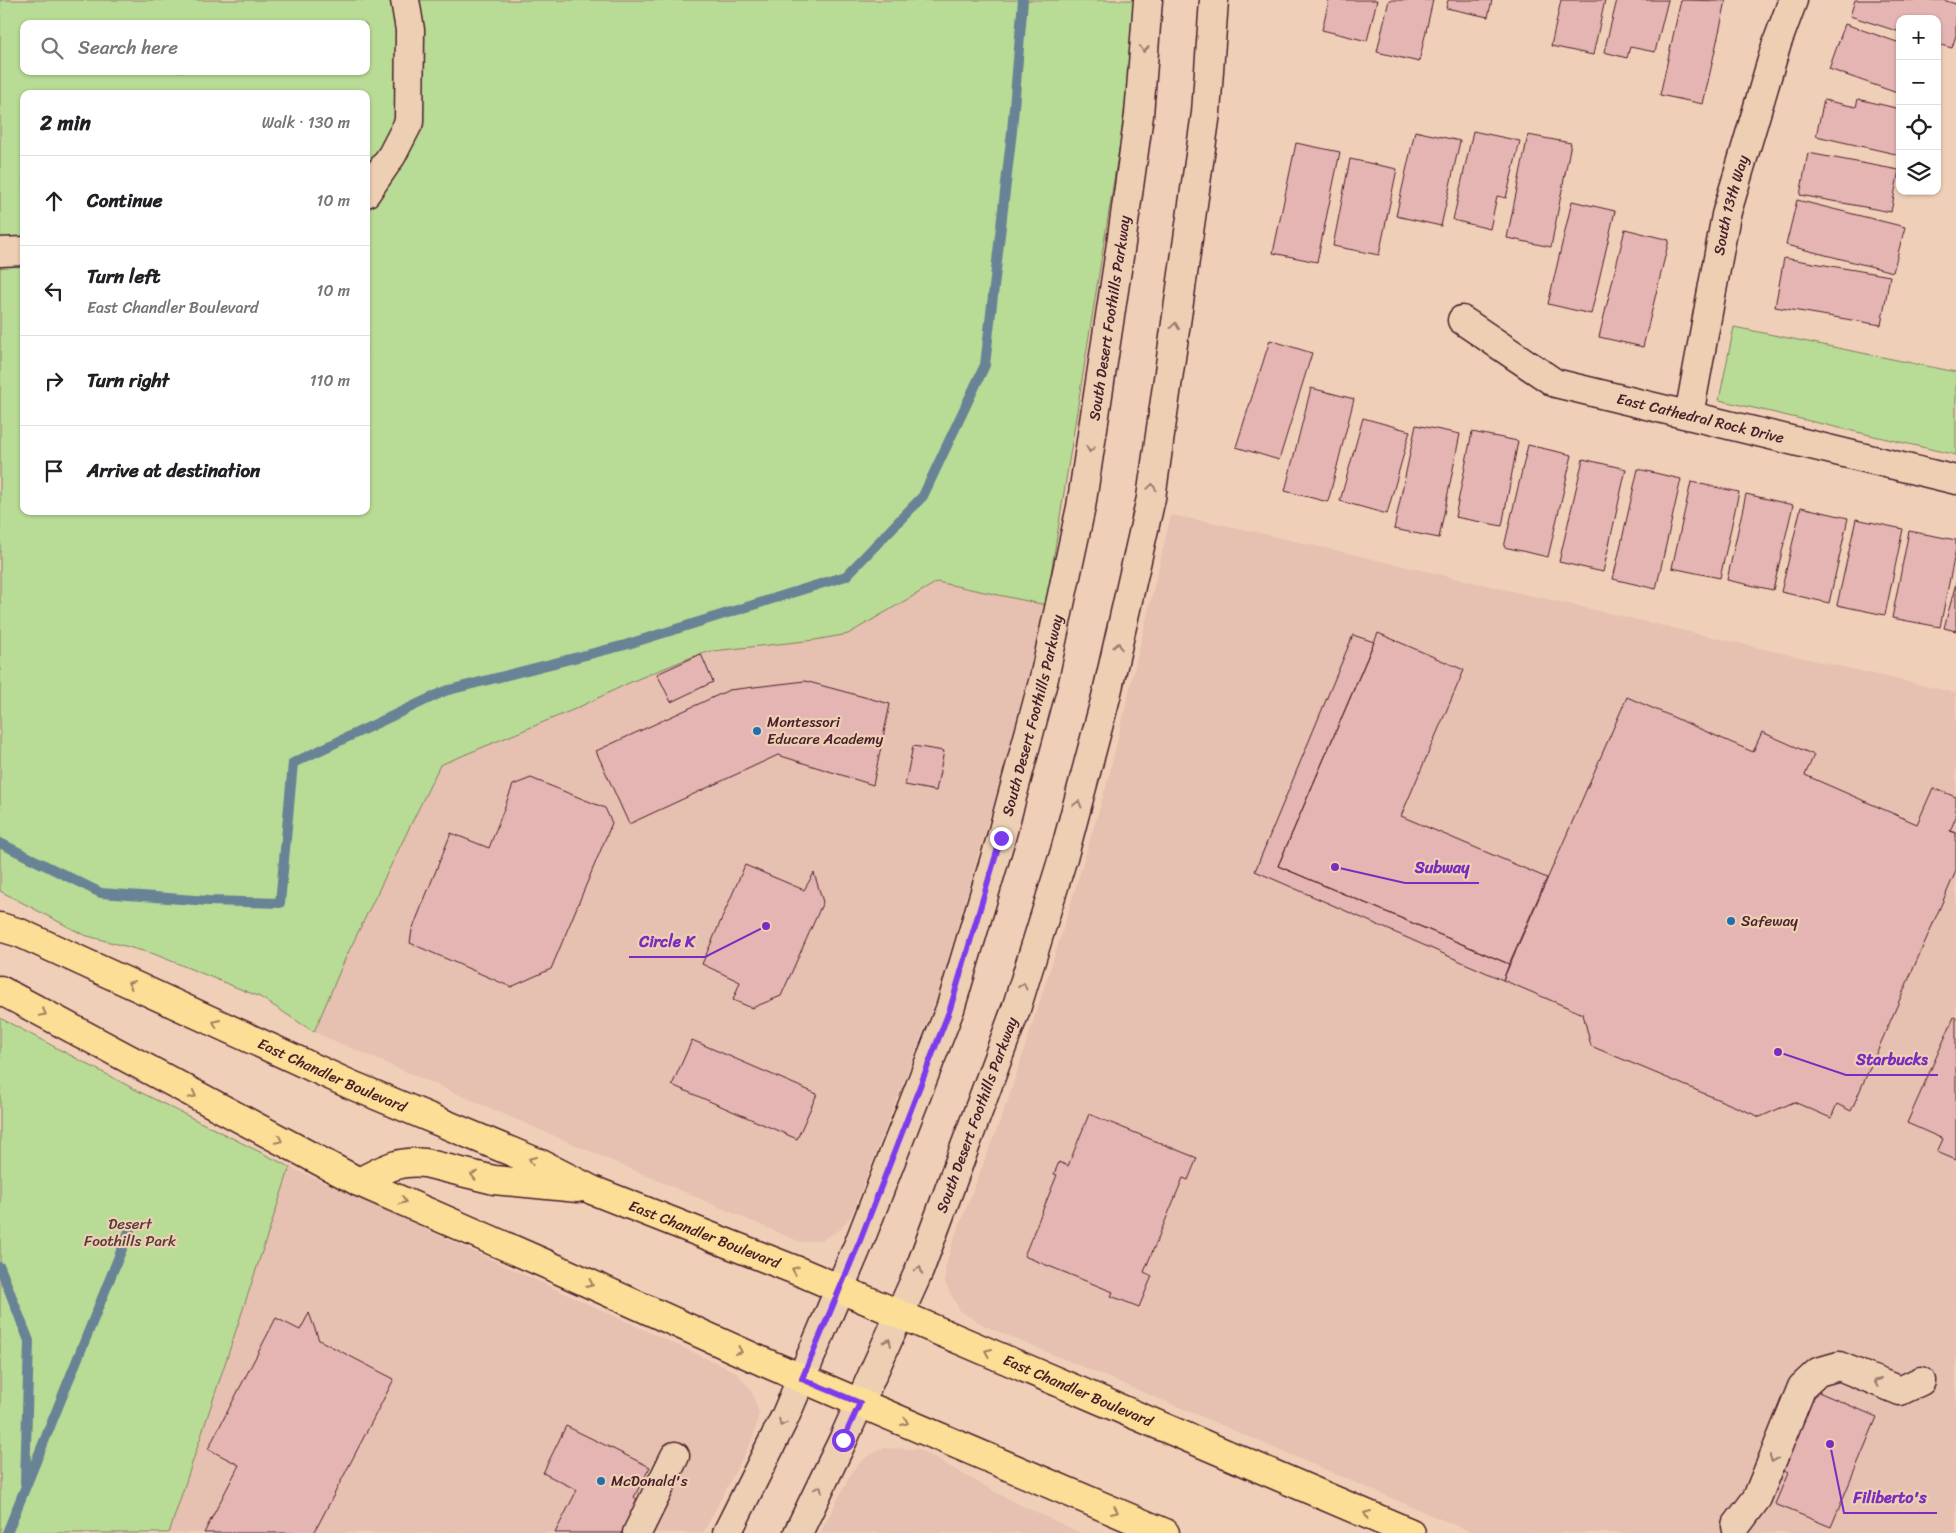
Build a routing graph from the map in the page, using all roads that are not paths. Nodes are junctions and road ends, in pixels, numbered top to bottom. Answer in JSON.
{"nodes":[{"id":1,"x":405,"y":0,"type":"edge"},
{"id":2,"x":1148,"y":0,"type":"edge"},
{"id":3,"x":1214,"y":0,"type":"edge"},
{"id":4,"x":1793,"y":0,"type":"edge"},
{"id":5,"x":370,"y":187,"type":"edge"},
{"id":6,"x":20,"y":251,"type":"edge"},
{"id":7,"x":0,"y":252,"type":"edge"},
{"id":8,"x":1462,"y":320,"type":"dead end"},
{"id":9,"x":1689,"y":415,"type":"junction"},
{"id":10,"x":1956,"y":480,"type":"edge"},
{"id":11,"x":0,"y":927,"type":"edge"},
{"id":12,"x":0,"y":990,"type":"edge"},
{"id":13,"x":358,"y":1182,"type":"junction"},
{"id":14,"x":592,"y":1190,"type":"junction"},
{"id":15,"x":840,"y":1289,"type":"junction"},
{"id":16,"x":900,"y":1314,"type":"junction"},
{"id":17,"x":802,"y":1379,"type":"junction"},
{"id":18,"x":1921,"y":1381,"type":"dead end"},
{"id":19,"x":860,"y":1403,"type":"junction"},
{"id":20,"x":675,"y":1456,"type":"dead end"},
{"id":21,"x":1736,"y":1526,"type":"dead end"},
{"id":22,"x":636,"y":1533,"type":"edge"},
{"id":23,"x":727,"y":1533,"type":"edge"},
{"id":24,"x":798,"y":1533,"type":"edge"},
{"id":25,"x":1165,"y":1533,"type":"edge"},
{"id":26,"x":1412,"y":1533,"type":"edge"}],
"edges":[{"from":1,"to":5,"type":"street"},
{"from":2,"to":15,"type":"street","name":"South Desert Foothills Parkway","one_way":true},
{"from":16,"to":3,"type":"street","name":"South Desert Foothills Parkway","one_way":true},
{"from":4,"to":9,"type":"street","name":"South 13th Way"},
{"from":6,"to":7,"type":"street"},
{"from":8,"to":9,"type":"street","name":"East Cathedral Rock Drive"},
{"from":9,"to":10,"type":"street","name":"East Cathedral Rock Drive"},
{"from":14,"to":11,"type":"main road","name":"East Chandler Boulevard","one_way":true},
{"from":12,"to":13,"type":"main road","one_way":true},
{"from":14,"to":13,"type":"main road","one_way":true},
{"from":13,"to":17,"type":"main road","one_way":true},
{"from":15,"to":14,"type":"main road","name":"East Chandler Boulevard","one_way":true},
{"from":15,"to":16,"type":"main road","name":"East Chandler Boulevard"},
{"from":15,"to":17,"type":"street","name":"South Desert Foothills Parkway"},
{"from":19,"to":16,"type":"street","name":"South Desert Foothills Parkway","one_way":true},
{"from":26,"to":16,"type":"main road","name":"East Chandler Boulevard","one_way":true},
{"from":17,"to":19,"type":"main road"},
{"from":17,"to":23,"type":"street","name":"South Desert Foothills Parkway","one_way":true},
{"from":18,"to":21,"type":"street","one_way":true},
{"from":24,"to":19,"type":"street","name":"South Desert Foothills Parkway","one_way":true},
{"from":19,"to":25,"type":"main road","one_way":true},
{"from":20,"to":22,"type":"street"}]}
